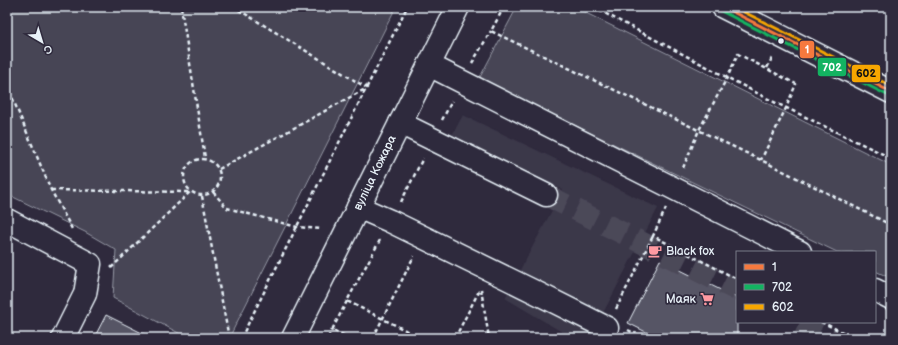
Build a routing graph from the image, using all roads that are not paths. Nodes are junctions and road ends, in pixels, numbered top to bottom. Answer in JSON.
{"nodes":[{"id":1,"x":458,"y":7,"type":"edge"},
{"id":2,"x":723,"y":7,"type":"edge"},
{"id":3,"x":429,"y":65,"type":"junction"},
{"id":4,"x":891,"y":92,"type":"edge"},
{"id":5,"x":400,"y":123,"type":"junction"},
{"id":6,"x":546,"y":195,"type":"tunnel mouth"},
{"id":7,"x":358,"y":207,"type":"junction"},
{"id":8,"x":9,"y":227,"type":"edge"},
{"id":9,"x":798,"y":251,"type":"edge"},
{"id":10,"x":876,"y":290,"type":"edge"},
{"id":11,"x":891,"y":298,"type":"edge"},
{"id":12,"x":607,"y":328,"type":"road end"},
{"id":13,"x":63,"y":338,"type":"edge"},
{"id":14,"x":293,"y":338,"type":"edge"}],
"edges":[{"from":1,"to":3,"type":"main road","name":"вуліца Кожара"},
{"from":2,"to":4,"type":"main road"},
{"from":3,"to":5,"type":"main road","name":"вуліца Кожара"},
{"from":3,"to":9,"type":"main road"},
{"from":5,"to":6,"type":"main road"},
{"from":5,"to":7,"type":"main road","name":"вуліца Кожара"},
{"from":7,"to":12,"type":"main road"},
{"from":7,"to":14,"type":"main road","name":"вуліца Кожара"},
{"from":8,"to":13,"type":"main road"},
{"from":10,"to":11,"type":"main road"}]}
